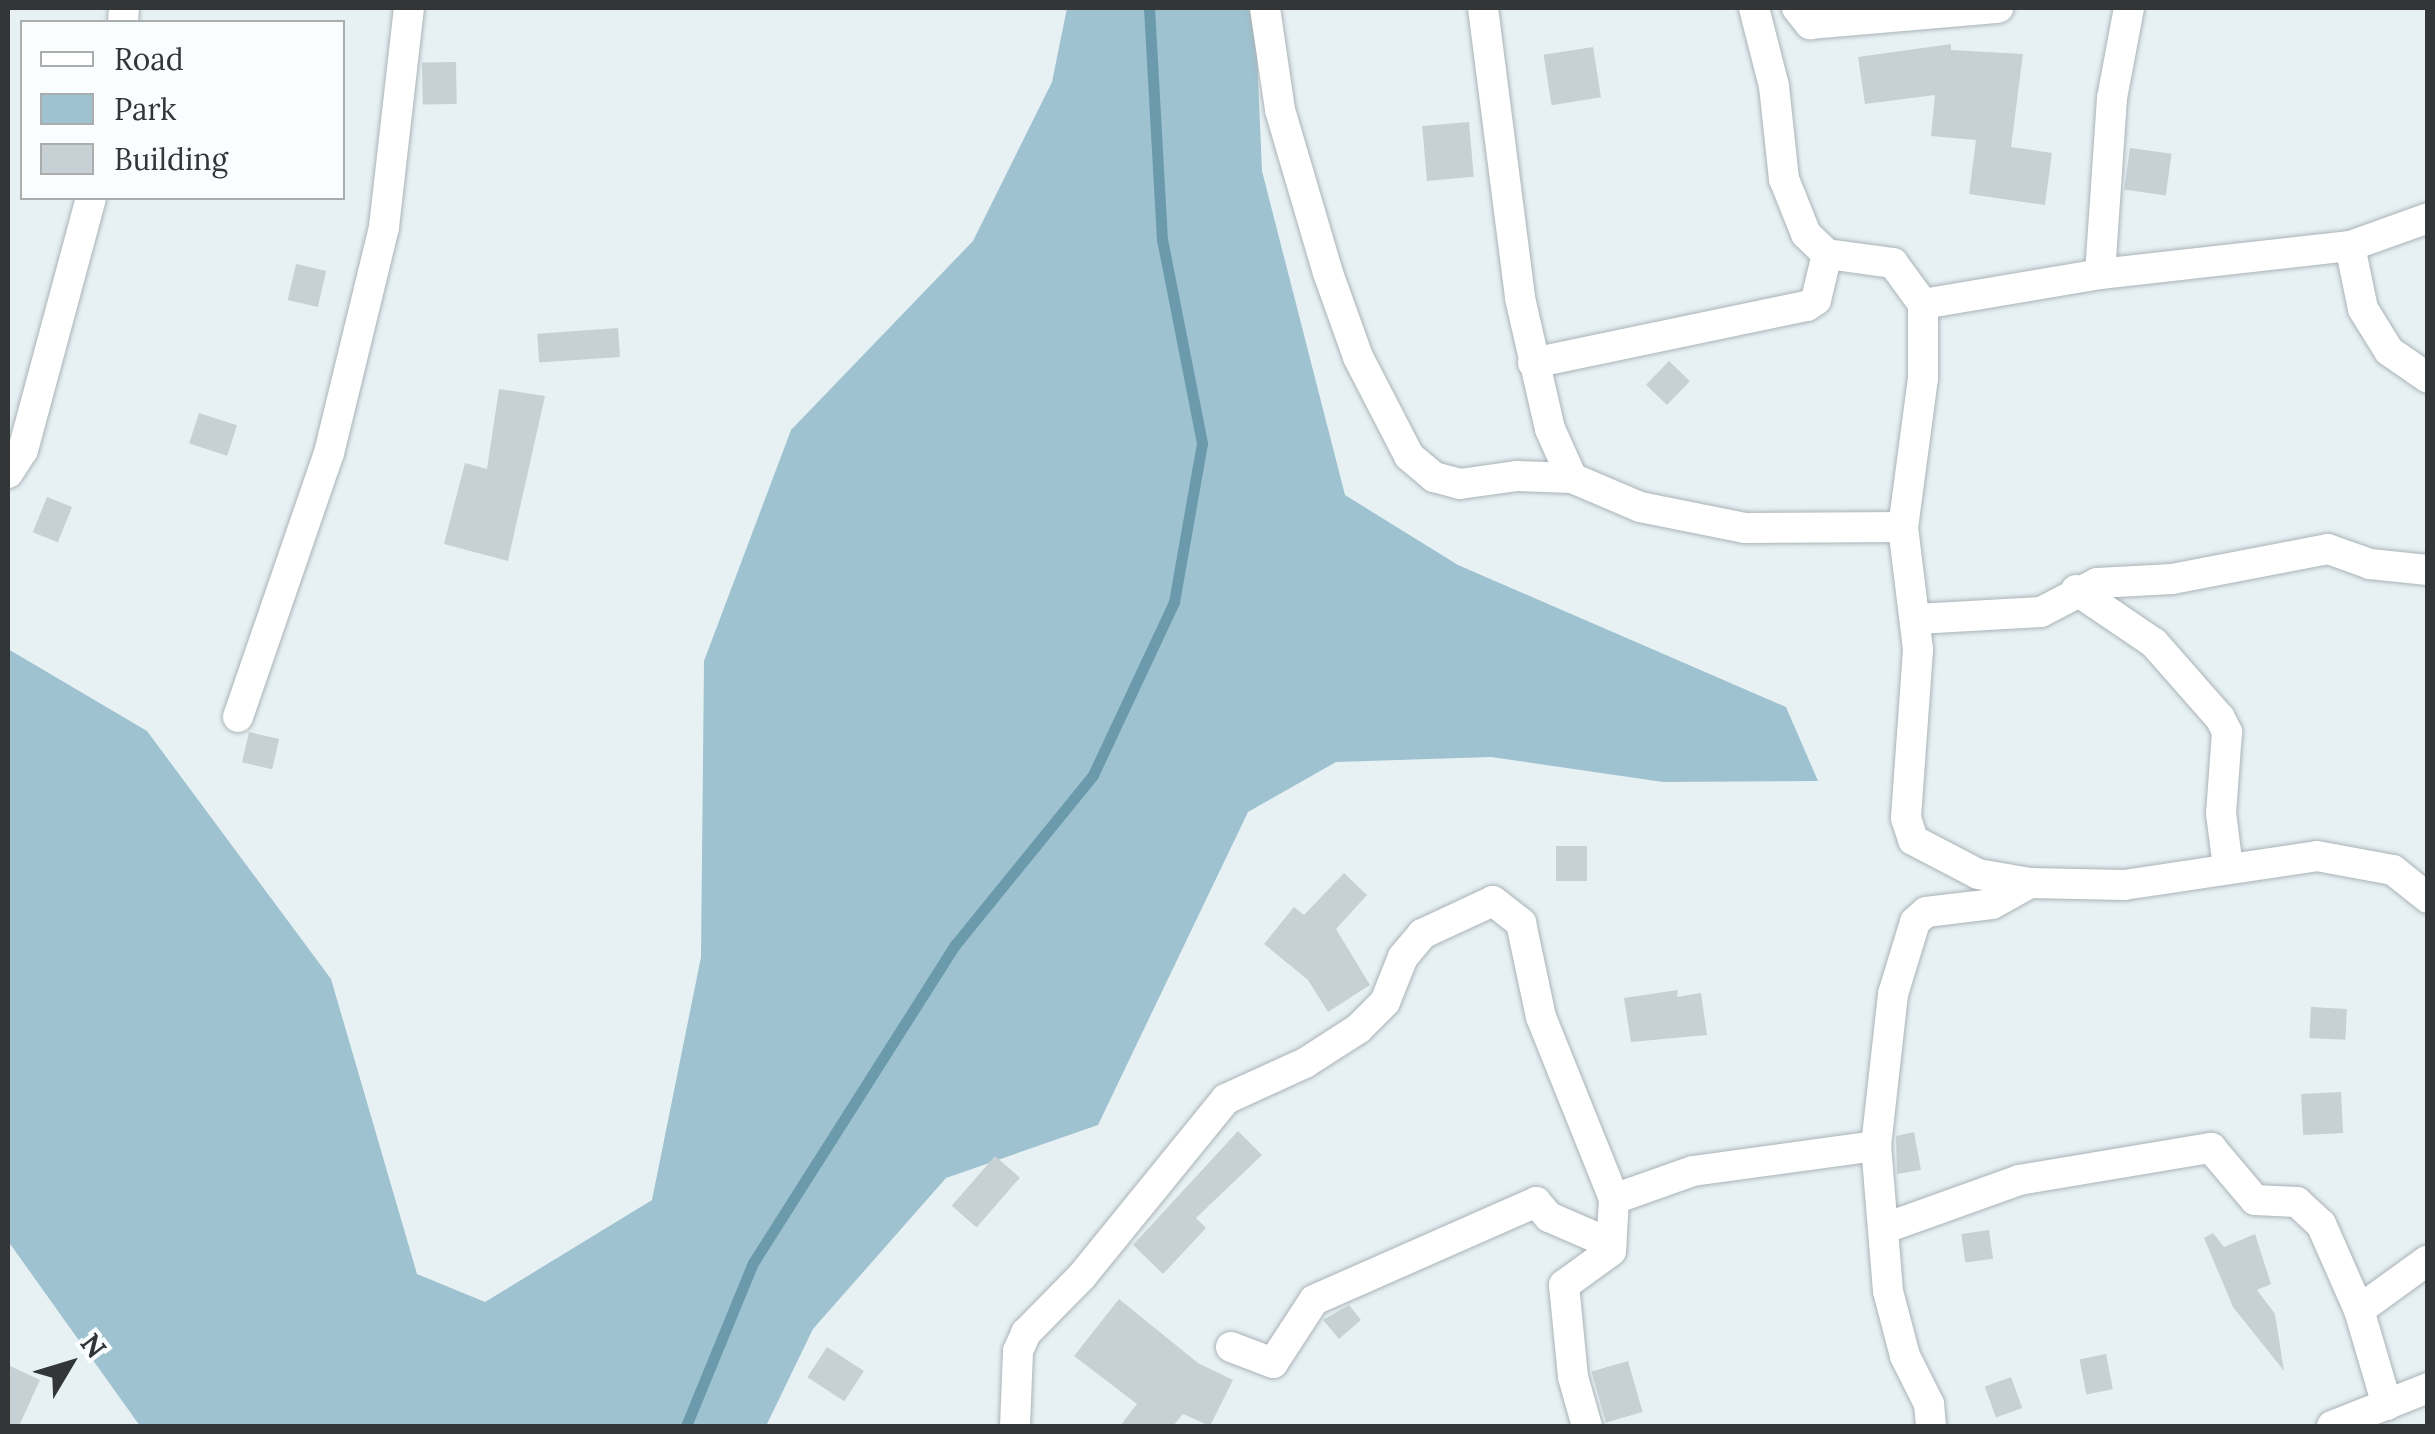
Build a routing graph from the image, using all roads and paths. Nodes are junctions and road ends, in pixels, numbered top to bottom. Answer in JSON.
{"nodes":[{"id":1,"x":409,"y":8,"type":"edge"},
{"id":2,"x":1265,"y":8,"type":"edge"},
{"id":3,"x":1483,"y":8,"type":"edge"},
{"id":4,"x":1754,"y":8,"type":"edge"},
{"id":5,"x":1797,"y":8,"type":"edge"},
{"id":6,"x":1998,"y":8,"type":"edge"},
{"id":7,"x":2129,"y":8,"type":"edge"},
{"id":8,"x":1907,"y":14,"type":"edge"},
{"id":9,"x":91,"y":200,"type":"edge"},
{"id":10,"x":2428,"y":218,"type":"edge"},
{"id":11,"x":2350,"y":246,"type":"junction"},
{"id":12,"x":1826,"y":254,"type":"junction"},
{"id":13,"x":2100,"y":274,"type":"junction"},
{"id":14,"x":1923,"y":304,"type":"junction"},
{"id":15,"x":1533,"y":363,"type":"junction"},
{"id":16,"x":2428,"y":378,"type":"edge"},
{"id":17,"x":8,"y":473,"type":"edge"},
{"id":18,"x":1572,"y":478,"type":"junction"},
{"id":19,"x":1903,"y":527,"type":"junction"},
{"id":20,"x":2428,"y":570,"type":"edge"},
{"id":21,"x":2076,"y":590,"type":"junction"},
{"id":22,"x":1917,"y":619,"type":"junction"},
{"id":23,"x":238,"y":717,"type":"dead end"},
{"id":24,"x":2228,"y":868,"type":"junction"},
{"id":25,"x":2030,"y":883,"type":"junction"},
{"id":26,"x":2428,"y":898,"type":"edge"},
{"id":27,"x":1876,"y":1146,"type":"junction"},
{"id":28,"x":1614,"y":1200,"type":"junction"},
{"id":29,"x":1888,"y":1227,"type":"junction"},
{"id":30,"x":1611,"y":1244,"type":"junction"},
{"id":31,"x":2428,"y":1260,"type":"edge"},
{"id":32,"x":2359,"y":1310,"type":"junction"},
{"id":33,"x":1232,"y":1347,"type":"dead end"},
{"id":34,"x":2428,"y":1388,"type":"edge"},
{"id":35,"x":2387,"y":1406,"type":"junction"},
{"id":36,"x":1015,"y":1426,"type":"edge"},
{"id":37,"x":1586,"y":1426,"type":"edge"},
{"id":38,"x":1931,"y":1426,"type":"edge"},
{"id":39,"x":2332,"y":1426,"type":"edge"}],
"edges":[{"from":1,"to":23,"type":"street"},
{"from":2,"to":18,"type":"street"},
{"from":3,"to":15,"type":"street"},
{"from":4,"to":12,"type":"street"},
{"from":5,"to":8,"type":"street"},
{"from":6,"to":8,"type":"street"},
{"from":7,"to":13,"type":"street"},
{"from":9,"to":17,"type":"street"},
{"from":10,"to":11,"type":"street"},
{"from":11,"to":13,"type":"street"},
{"from":11,"to":16,"type":"street"},
{"from":12,"to":14,"type":"street"},
{"from":12,"to":15,"type":"street"},
{"from":13,"to":14,"type":"street"},
{"from":14,"to":19,"type":"street"},
{"from":15,"to":18,"type":"street"},
{"from":18,"to":19,"type":"street"},
{"from":19,"to":22,"type":"street"},
{"from":20,"to":21,"type":"street"},
{"from":21,"to":22,"type":"street"},
{"from":21,"to":24,"type":"street"},
{"from":22,"to":25,"type":"street"},
{"from":24,"to":25,"type":"street"},
{"from":24,"to":26,"type":"street"},
{"from":25,"to":27,"type":"street"},
{"from":27,"to":28,"type":"street"},
{"from":27,"to":29,"type":"street"},
{"from":28,"to":30,"type":"street"},
{"from":28,"to":36,"type":"street"},
{"from":29,"to":32,"type":"street"},
{"from":29,"to":38,"type":"street"},
{"from":30,"to":33,"type":"street"},
{"from":30,"to":37,"type":"street"},
{"from":31,"to":32,"type":"street"},
{"from":32,"to":35,"type":"street"},
{"from":34,"to":35,"type":"street"},
{"from":35,"to":39,"type":"street"}]}
